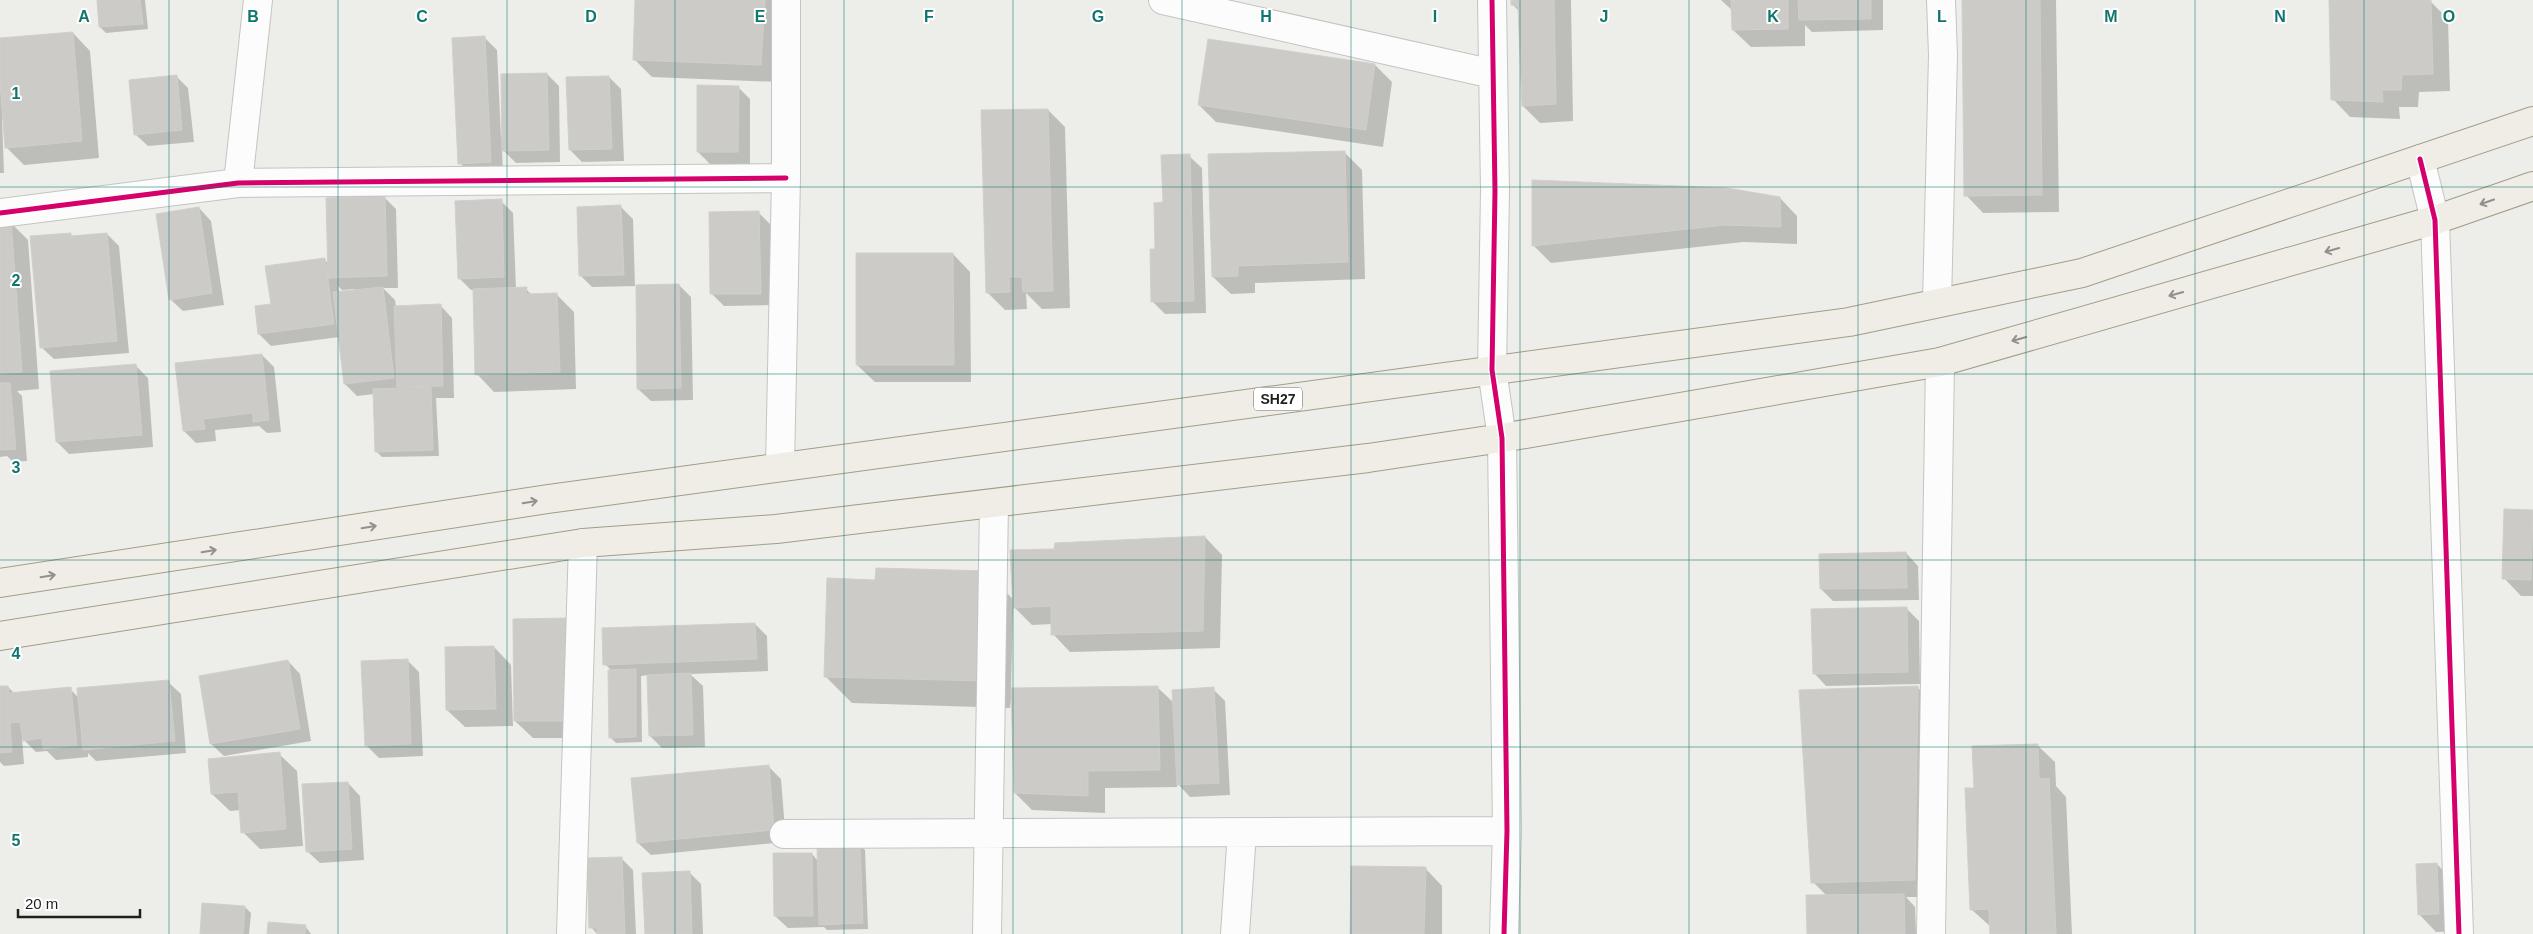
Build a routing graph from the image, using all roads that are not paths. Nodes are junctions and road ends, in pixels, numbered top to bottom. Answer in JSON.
{"nodes":[{"id":1,"x":258,"y":0,"type":"edge"},
{"id":2,"x":786,"y":0,"type":"edge"},
{"id":3,"x":1163,"y":0,"type":"edge"},
{"id":4,"x":1492,"y":0,"type":"edge"},
{"id":5,"x":1941,"y":0,"type":"edge"},
{"id":6,"x":1493,"y":74,"type":"junction"},
{"id":7,"x":2533,"y":121,"type":"edge"},
{"id":8,"x":2420,"y":159,"type":"junction"},
{"id":9,"x":786,"y":178,"type":"junction"},
{"id":10,"x":238,"y":183,"type":"junction"},
{"id":11,"x":2533,"y":186,"type":"edge"},
{"id":12,"x":0,"y":213,"type":"edge"},
{"id":13,"x":2435,"y":220,"type":"junction"},
{"id":14,"x":1937,"y":303,"type":"junction"},
{"id":15,"x":1940,"y":362,"type":"junction"},
{"id":16,"x":1492,"y":370,"type":"junction"},
{"id":17,"x":1502,"y":438,"type":"junction"},
{"id":18,"x":780,"y":467,"type":"junction"},
{"id":19,"x":994,"y":504,"type":"junction"},
{"id":20,"x":584,"y":543,"type":"junction"},
{"id":21,"x":0,"y":583,"type":"edge"},
{"id":22,"x":0,"y":636,"type":"edge"},
{"id":23,"x":1506,"y":831,"type":"junction"},
{"id":24,"x":1242,"y":832,"type":"junction"},
{"id":25,"x":988,"y":833,"type":"junction"},
{"id":26,"x":784,"y":834,"type":"dead end"},
{"id":27,"x":571,"y":934,"type":"edge"},
{"id":28,"x":987,"y":934,"type":"edge"},
{"id":29,"x":1235,"y":934,"type":"edge"},
{"id":30,"x":1504,"y":934,"type":"edge"},
{"id":31,"x":1931,"y":934,"type":"edge"},
{"id":32,"x":2459,"y":934,"type":"edge"}],
"edges":[{"from":1,"to":10,"type":"street"},
{"from":2,"to":9,"type":"street"},
{"from":3,"to":6,"type":"street"},
{"from":4,"to":6,"type":"street"},
{"from":5,"to":14,"type":"street"},
{"from":6,"to":16,"type":"street"},
{"from":7,"to":8,"type":"main road","number":"SH27"},
{"from":8,"to":13,"type":"street"},
{"from":8,"to":14,"type":"main road","number":"SH27"},
{"from":9,"to":10,"type":"street"},
{"from":9,"to":18,"type":"street"},
{"from":10,"to":12,"type":"street"},
{"from":11,"to":13,"type":"main road","one_way":true},
{"from":13,"to":15,"type":"main road","one_way":true},
{"from":13,"to":32,"type":"street"},
{"from":14,"to":16,"type":"main road","number":"SH27"},
{"from":15,"to":17,"type":"main road"},
{"from":15,"to":31,"type":"street"},
{"from":16,"to":17,"type":"street"},
{"from":16,"to":18,"type":"main road","number":"SH27"},
{"from":17,"to":19,"type":"main road"},
{"from":17,"to":23,"type":"street"},
{"from":21,"to":18,"type":"main road","number":"SH27","one_way":true},
{"from":19,"to":20,"type":"main road"},
{"from":19,"to":25,"type":"street"},
{"from":20,"to":22,"type":"main road"},
{"from":20,"to":27,"type":"street"},
{"from":23,"to":24,"type":"street"},
{"from":23,"to":30,"type":"street"},
{"from":24,"to":25,"type":"street"},
{"from":24,"to":29,"type":"street"},
{"from":25,"to":26,"type":"street"},
{"from":25,"to":28,"type":"street"}]}
